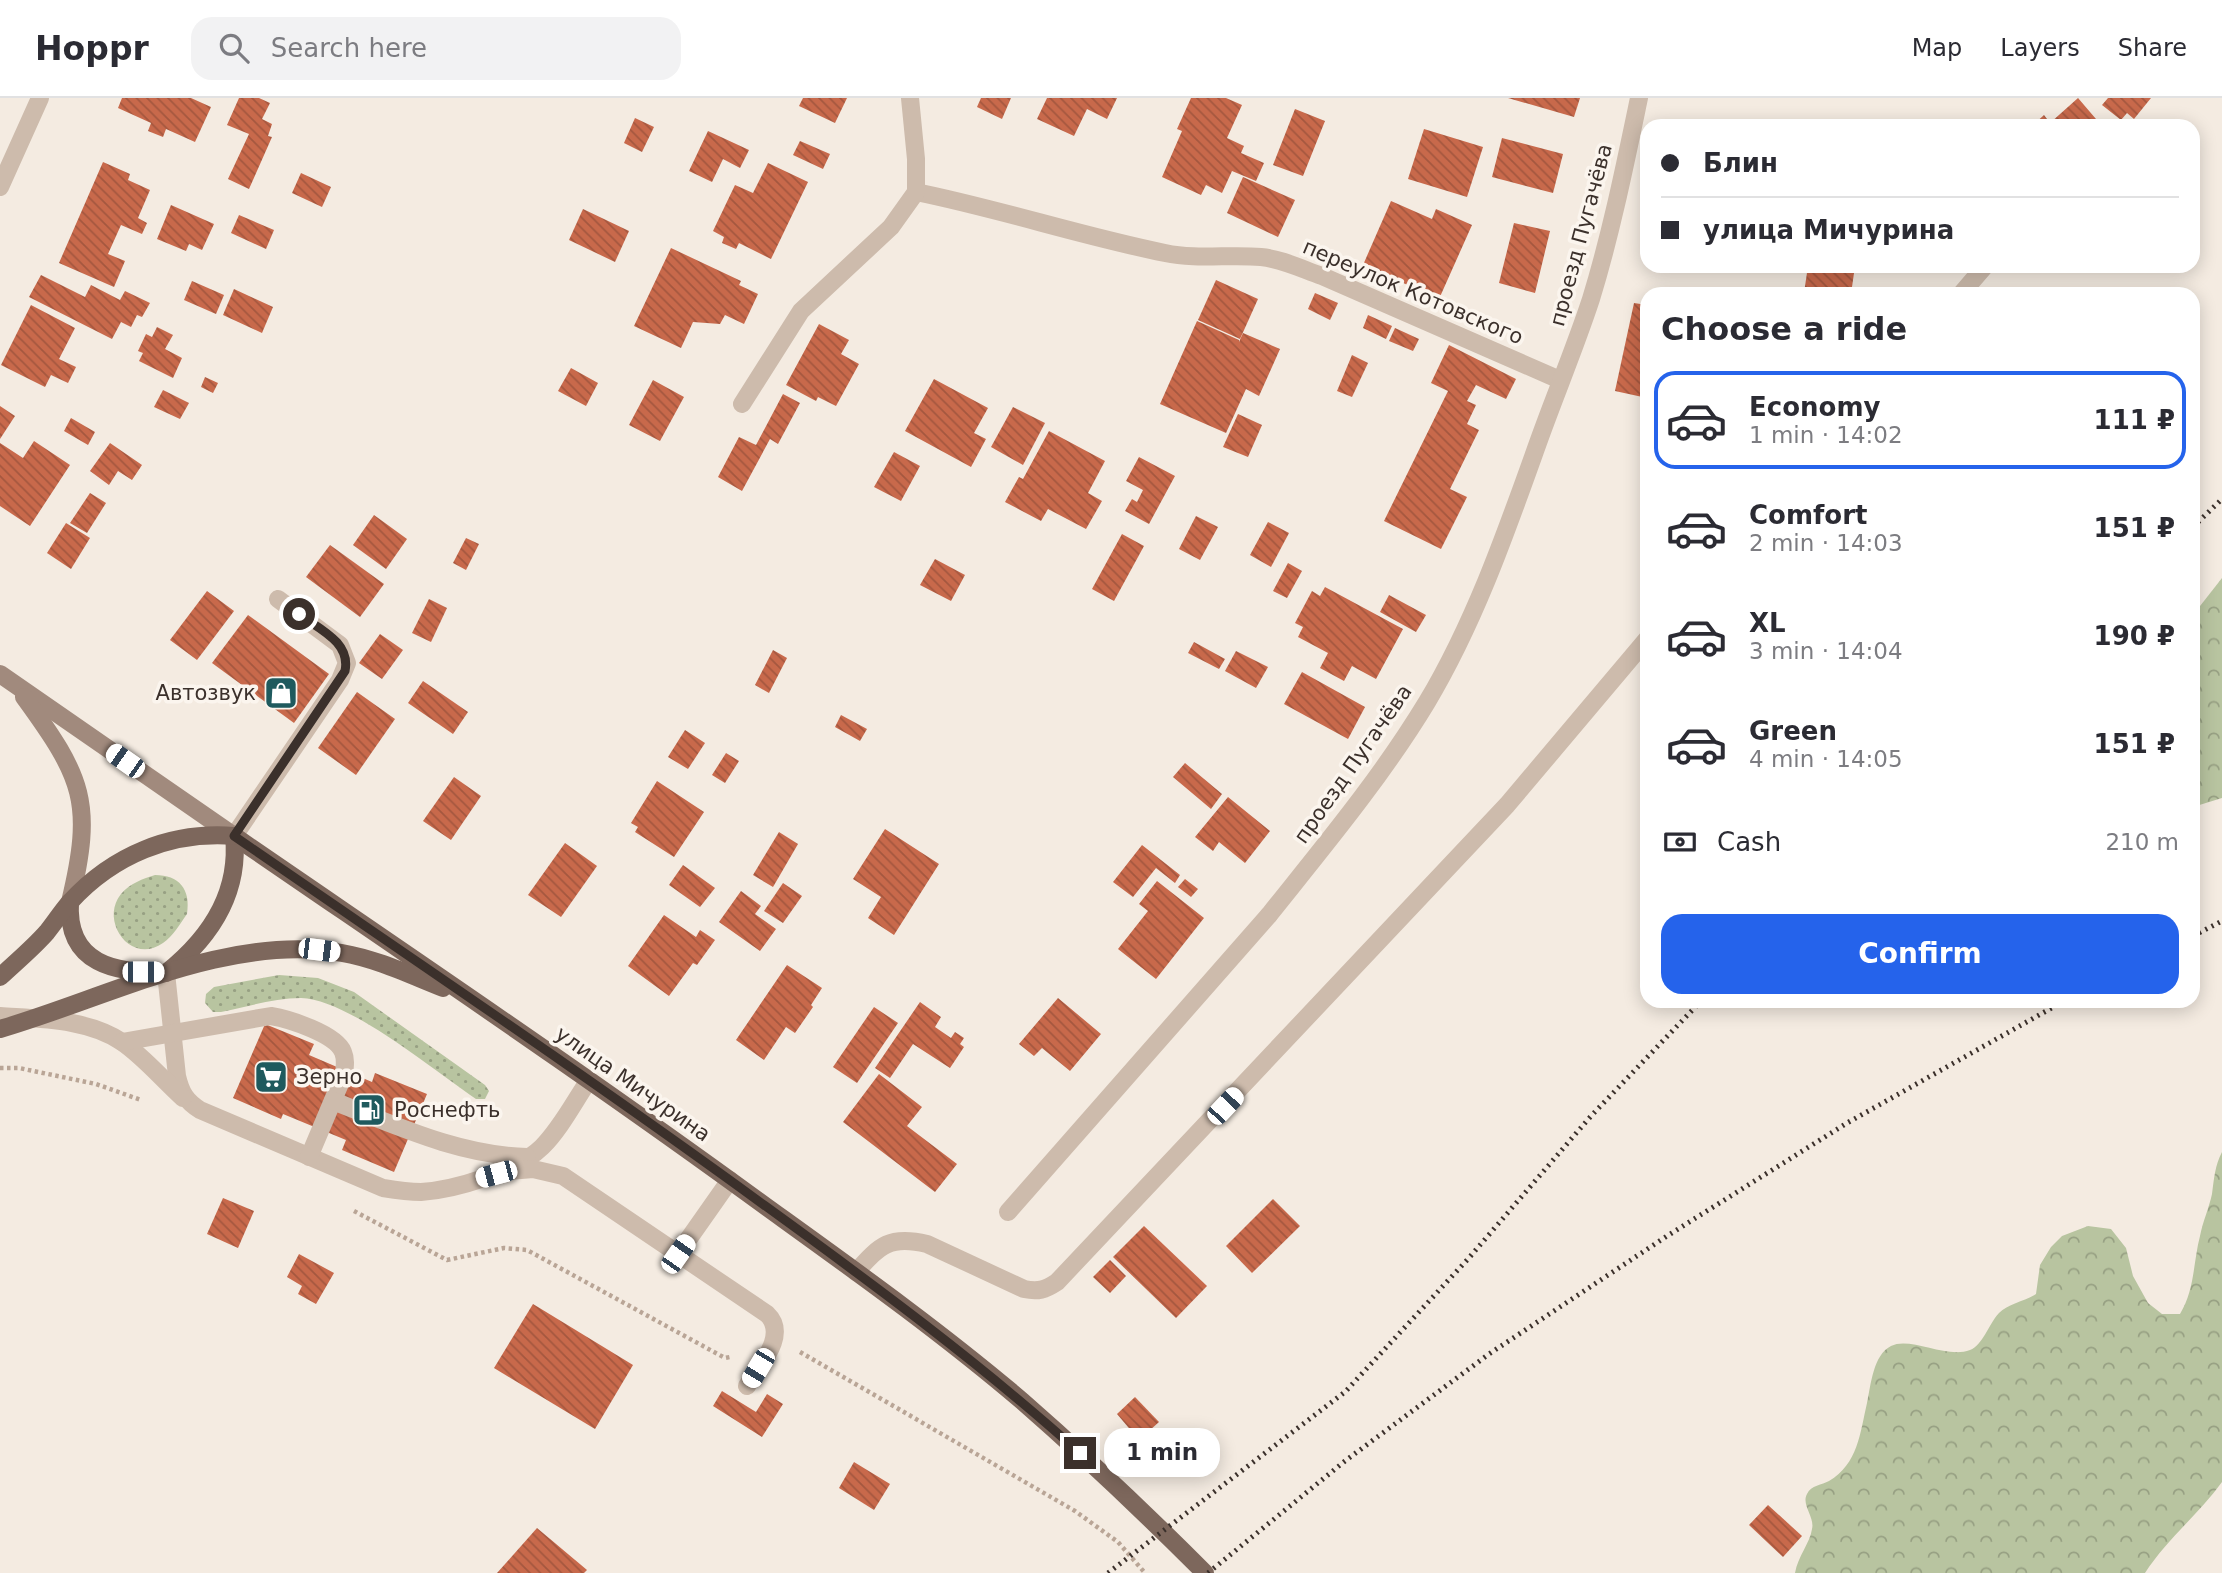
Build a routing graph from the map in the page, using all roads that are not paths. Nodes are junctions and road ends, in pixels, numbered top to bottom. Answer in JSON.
{"nodes":[{"id":1,"x":40,"y":98,"type":"edge"},
{"id":2,"x":910,"y":98,"type":"edge"},
{"id":3,"x":1639,"y":98,"type":"edge"},
{"id":4,"x":0,"y":187,"type":"edge"},
{"id":5,"x":916,"y":192,"type":"junction"},
{"id":6,"x":1979,"y":273,"type":"edge"},
{"id":7,"x":1967,"y":287,"type":"edge"},
{"id":8,"x":1560,"y":380,"type":"junction"},
{"id":9,"x":742,"y":404,"type":"dead end"},
{"id":10,"x":278,"y":599,"type":"dead end"},
{"id":11,"x":1640,"y":647,"type":"edge"},
{"id":12,"x":0,"y":674,"type":"edge"},
{"id":13,"x":16,"y":685,"type":"junction"},
{"id":14,"x":234,"y":836,"type":"junction"},
{"id":15,"x":71,"y":902,"type":"junction"},
{"id":16,"x":166,"y":972,"type":"junction"},
{"id":17,"x":0,"y":976,"type":"edge"},
{"id":18,"x":472,"y":1000,"type":"junction"},
{"id":19,"x":0,"y":1016,"type":"edge"},
{"id":20,"x":33,"y":1018,"type":"junction"},
{"id":21,"x":0,"y":1029,"type":"edge"},
{"id":22,"x":173,"y":1034,"type":"junction"},
{"id":23,"x":122,"y":1042,"type":"junction"},
{"id":24,"x":589,"y":1080,"type":"junction"},
{"id":25,"x":333,"y":1101,"type":"junction"},
{"id":26,"x":188,"y":1102,"type":"junction"},
{"id":27,"x":555,"y":1130,"type":"junction"},
{"id":28,"x":309,"y":1157,"type":"junction"},
{"id":29,"x":528,"y":1157,"type":"junction"},
{"id":30,"x":496,"y":1174,"type":"junction"},
{"id":31,"x":564,"y":1176,"type":"junction"},
{"id":32,"x":730,"y":1180,"type":"junction"},
{"id":33,"x":1008,"y":1212,"type":"dead end"},
{"id":34,"x":678,"y":1254,"type":"junction"},
{"id":35,"x":856,"y":1272,"type":"junction"},
{"id":36,"x":747,"y":1386,"type":"dead end"},
{"id":37,"x":1205,"y":1573,"type":"edge"}],
"edges":[{"from":1,"to":4,"type":"street"},
{"from":2,"to":5,"type":"street"},
{"from":3,"to":8,"type":"street","name":"проезд Пугачёва"},
{"from":5,"to":8,"type":"street","name":"переулок Котовского"},
{"from":5,"to":9,"type":"street"},
{"from":6,"to":7,"type":"street"},
{"from":8,"to":33,"type":"street","name":"проезд Пугачёва"},
{"from":10,"to":14,"type":"street"},
{"from":11,"to":35,"type":"street"},
{"from":12,"to":13,"type":"main road","name":"улица Мичурина"},
{"from":13,"to":14,"type":"main road","name":"улица Мичурина"},
{"from":13,"to":15,"type":"main road"},
{"from":14,"to":15,"type":"main road"},
{"from":14,"to":16,"type":"main road"},
{"from":14,"to":18,"type":"main road","name":"улица Мичурина"},
{"from":15,"to":16,"type":"main road"},
{"from":15,"to":17,"type":"main road"},
{"from":16,"to":18,"type":"main road"},
{"from":16,"to":20,"type":"main road"},
{"from":16,"to":22,"type":"street"},
{"from":18,"to":24,"type":"main road","name":"улица Мичурина"},
{"from":19,"to":20,"type":"street"},
{"from":20,"to":21,"type":"main road"},
{"from":20,"to":23,"type":"street"},
{"from":22,"to":23,"type":"street"},
{"from":22,"to":25,"type":"street"},
{"from":22,"to":26,"type":"street"},
{"from":23,"to":26,"type":"street"},
{"from":24,"to":27,"type":"street"},
{"from":24,"to":32,"type":"main road","name":"улица Мичурина"},
{"from":25,"to":28,"type":"street"},
{"from":25,"to":29,"type":"street"},
{"from":26,"to":28,"type":"street"},
{"from":27,"to":29,"type":"street"},
{"from":27,"to":31,"type":"street"},
{"from":28,"to":30,"type":"street"},
{"from":29,"to":30,"type":"street"},
{"from":30,"to":31,"type":"street"},
{"from":31,"to":34,"type":"street"},
{"from":32,"to":34,"type":"street"},
{"from":32,"to":35,"type":"main road","name":"улица Мичурина"},
{"from":34,"to":36,"type":"street"},
{"from":35,"to":37,"type":"main road","name":"улица Мичурина"}]}
